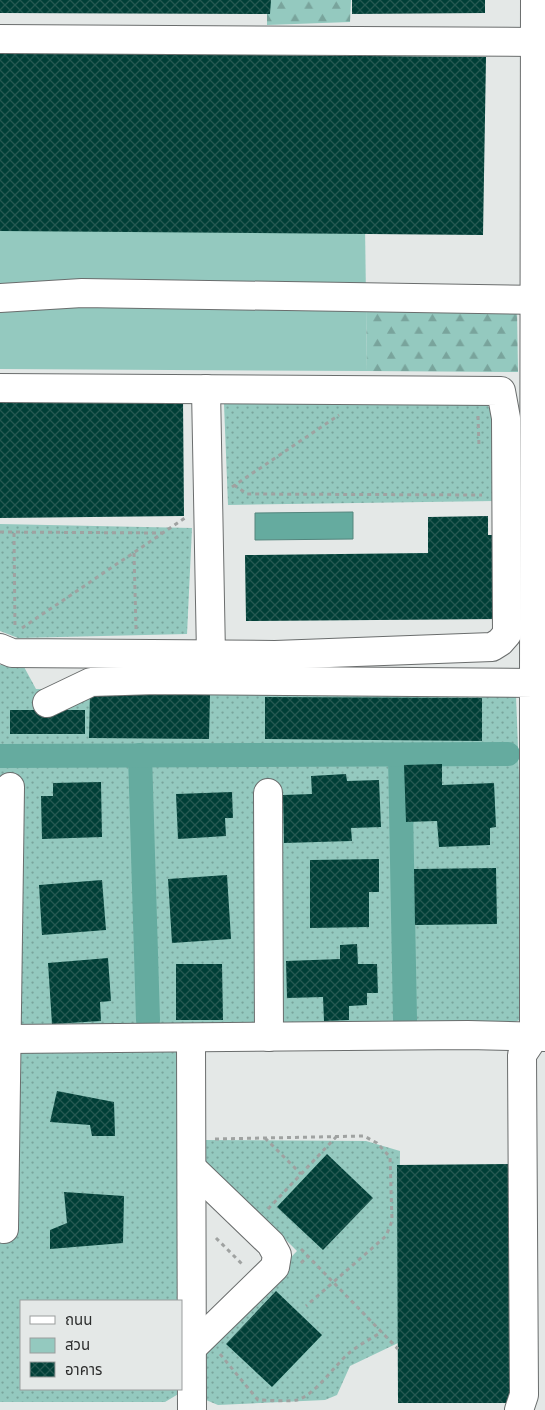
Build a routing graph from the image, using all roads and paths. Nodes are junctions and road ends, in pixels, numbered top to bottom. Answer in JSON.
{"nodes":[{"id":1,"x":535,"y":0,"type":"edge"},
{"id":2,"x":0,"y":39,"type":"edge"},
{"id":3,"x":535,"y":42,"type":"junction"},
{"id":4,"x":0,"y":298,"type":"edge"},
{"id":5,"x":539,"y":300,"type":"edge"},
{"id":6,"x":0,"y":388,"type":"edge"},
{"id":7,"x":206,"y":389,"type":"junction"},
{"id":8,"x":478,"y":414,"type":"dead end"},
{"id":9,"x":479,"y":450,"type":"dead end"},
{"id":10,"x":234,"y":485,"type":"dead end"},
{"id":11,"x":481,"y":486,"type":"dead end"},
{"id":12,"x":494,"y":494,"type":"junction"},
{"id":13,"x":0,"y":532,"type":"edge"},
{"id":14,"x":14,"y":533,"type":"junction"},
{"id":15,"x":163,"y":533,"type":"dead end"},
{"id":16,"x":134,"y":552,"type":"dead end"},
{"id":17,"x":8,"y":640,"type":"edge"},
{"id":18,"x":136,"y":654,"type":"junction"},
{"id":19,"x":211,"y":655,"type":"junction"},
{"id":20,"x":534,"y":683,"type":"junction"},
{"id":21,"x":47,"y":703,"type":"dead end"},
{"id":22,"x":10,"y":787,"type":"dead end"},
{"id":23,"x":268,"y":793,"type":"dead end"},
{"id":24,"x":4,"y":889,"type":"edge"},
{"id":25,"x":3,"y":1037,"type":"edge"},
{"id":26,"x":269,"y":1037,"type":"junction"},
{"id":27,"x":540,"y":1037,"type":"edge"},
{"id":28,"x":191,"y":1038,"type":"junction"},
{"id":29,"x":336,"y":1136,"type":"junction"},
{"id":30,"x":265,"y":1138,"type":"junction"},
{"id":31,"x":210,"y":1139,"type":"dead end"},
{"id":32,"x":192,"y":1168,"type":"junction"},
{"id":33,"x":301,"y":1174,"type":"junction"},
{"id":34,"x":265,"y":1212,"type":"dead end"},
{"id":35,"x":192,"y":1213,"type":"junction"},
{"id":36,"x":4,"y":1229,"type":"dead end"},
{"id":37,"x":308,"y":1256,"type":"dead end"},
{"id":38,"x":294,"y":1270,"type":"dead end"},
{"id":39,"x":260,"y":1282,"type":"junction"},
{"id":40,"x":534,"y":1301,"type":"edge"},
{"id":41,"x":306,"y":1306,"type":"dead end"},
{"id":42,"x":382,"y":1332,"type":"dead end"},
{"id":43,"x":205,"y":1350,"type":"junction"},
{"id":44,"x":192,"y":1410,"type":"edge"},
{"id":45,"x":519,"y":1410,"type":"edge"}],
"edges":[{"from":1,"to":3,"type":"street"},
{"from":2,"to":3,"type":"street"},
{"from":3,"to":5,"type":"street"},
{"from":4,"to":5,"type":"street"},
{"from":5,"to":20,"type":"street"},
{"from":6,"to":7,"type":"street"},
{"from":7,"to":12,"type":"street"},
{"from":7,"to":19,"type":"street"},
{"from":8,"to":9,"type":"path"},
{"from":10,"to":12,"type":"path"},
{"from":11,"to":12,"type":"path"},
{"from":12,"to":19,"type":"street"},
{"from":13,"to":14,"type":"path"},
{"from":14,"to":15,"type":"path"},
{"from":14,"to":17,"type":"path"},
{"from":16,"to":18,"type":"path"},
{"from":17,"to":18,"type":"street"},
{"from":18,"to":19,"type":"street"},
{"from":20,"to":21,"type":"street"},
{"from":20,"to":27,"type":"street"},
{"from":22,"to":24,"type":"street"},
{"from":23,"to":26,"type":"street"},
{"from":24,"to":25,"type":"street"},
{"from":25,"to":28,"type":"street"},
{"from":25,"to":36,"type":"street"},
{"from":26,"to":27,"type":"street"},
{"from":26,"to":28,"type":"street"},
{"from":27,"to":40,"type":"street"},
{"from":28,"to":32,"type":"street"},
{"from":29,"to":30,"type":"path"},
{"from":29,"to":33,"type":"path"},
{"from":29,"to":41,"type":"path"},
{"from":30,"to":31,"type":"path"},
{"from":30,"to":33,"type":"path"},
{"from":32,"to":35,"type":"street"},
{"from":32,"to":39,"type":"street"},
{"from":33,"to":34,"type":"path"},
{"from":35,"to":39,"type":"path"},
{"from":35,"to":43,"type":"street"},
{"from":37,"to":38,"type":"path"},
{"from":39,"to":43,"type":"street"},
{"from":40,"to":45,"type":"street"},
{"from":42,"to":43,"type":"path"},
{"from":43,"to":44,"type":"street"}]}
